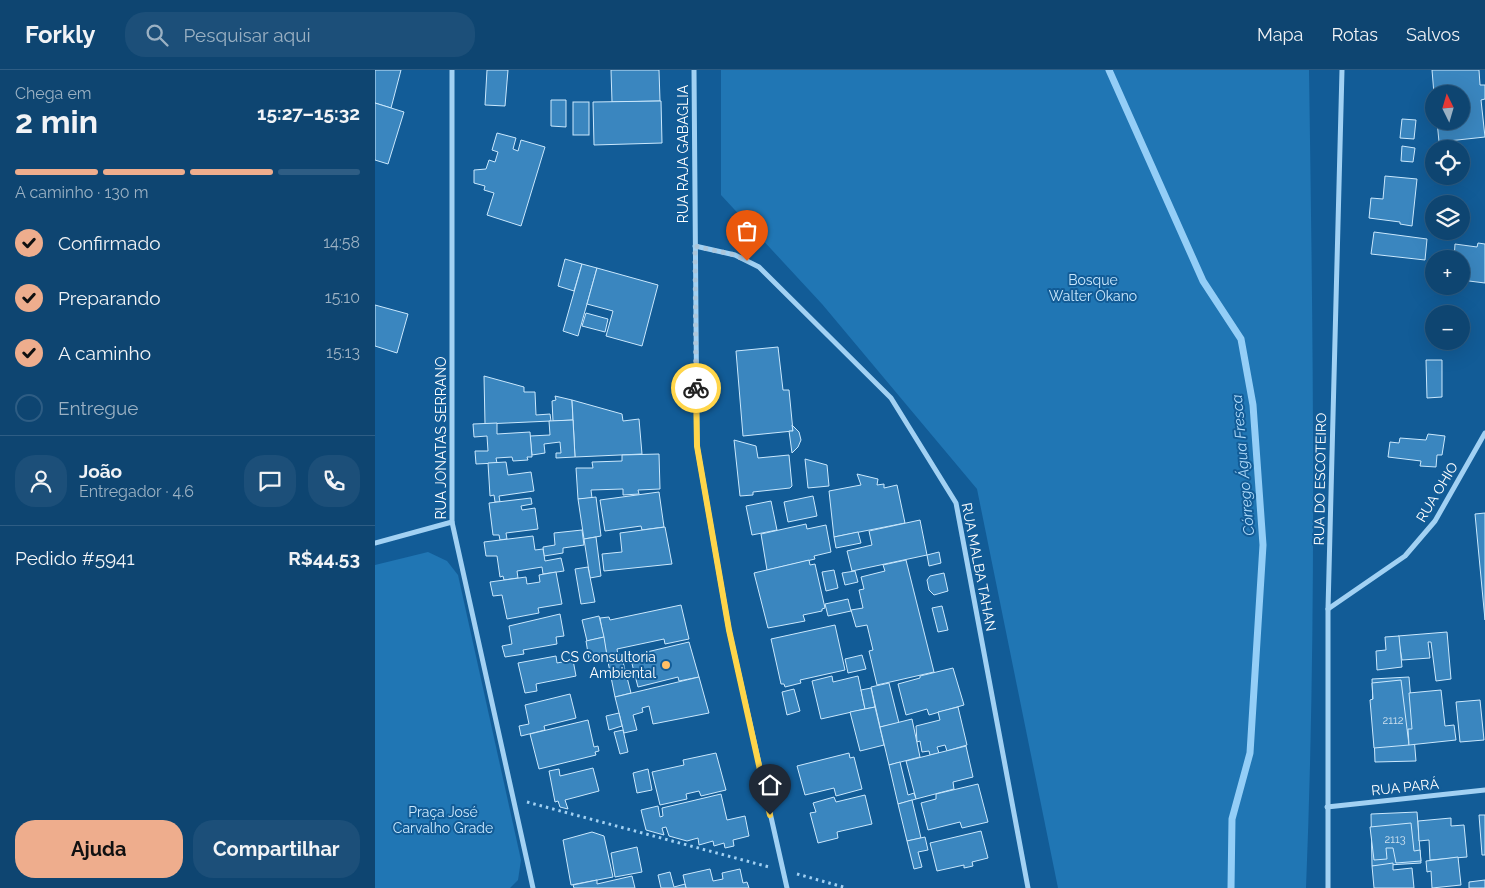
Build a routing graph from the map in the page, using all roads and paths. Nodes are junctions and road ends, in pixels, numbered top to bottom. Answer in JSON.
{"nodes":[{"id":1,"x":452,"y":70,"type":"edge"},
{"id":2,"x":693,"y":70,"type":"edge"},
{"id":3,"x":1342,"y":70,"type":"edge"},
{"id":4,"x":695,"y":246,"type":"junction"},
{"id":5,"x":1485,"y":433,"type":"edge"},
{"id":6,"x":452,"y":522,"type":"junction"},
{"id":7,"x":375,"y":543,"type":"edge"},
{"id":8,"x":1328,"y":609,"type":"junction"},
{"id":9,"x":1485,"y":790,"type":"edge"},
{"id":10,"x":513,"y":798,"type":"junction"},
{"id":11,"x":1327,"y":806,"type":"junction"},
{"id":12,"x":783,"y":871,"type":"junction"},
{"id":13,"x":533,"y":888,"type":"edge"},
{"id":14,"x":787,"y":888,"type":"edge"},
{"id":15,"x":847,"y":888,"type":"edge"},
{"id":16,"x":1028,"y":888,"type":"edge"},
{"id":17,"x":1328,"y":888,"type":"edge"}],
"edges":[{"from":1,"to":6,"type":"street","name":"RUA JONATAS SERRANO"},
{"from":2,"to":4,"type":"street","name":"RUA RAJA GABAGLIA"},
{"from":3,"to":8,"type":"street","name":"RUA DO ESCOTEIRO"},
{"from":4,"to":12,"type":"street","name":"RUA RAJA GABAGLIA"},
{"from":4,"to":16,"type":"street","name":"RUA MALBA TAHAN"},
{"from":5,"to":8,"type":"street","name":"RUA OHIO"},
{"from":6,"to":7,"type":"street"},
{"from":6,"to":10,"type":"street","name":"RUA JONATAS SERRANO"},
{"from":8,"to":11,"type":"street","name":"RUA DO ESCOTEIRO"},
{"from":9,"to":11,"type":"street","name":"RUA PARÁ"},
{"from":10,"to":12,"type":"path"},
{"from":10,"to":13,"type":"street","name":"RUA JONATAS SERRANO"},
{"from":11,"to":17,"type":"street","name":"RUA DO ESCOTEIRO"},
{"from":12,"to":14,"type":"street","name":"RUA RAJA GABAGLIA"},
{"from":12,"to":15,"type":"path"}]}
